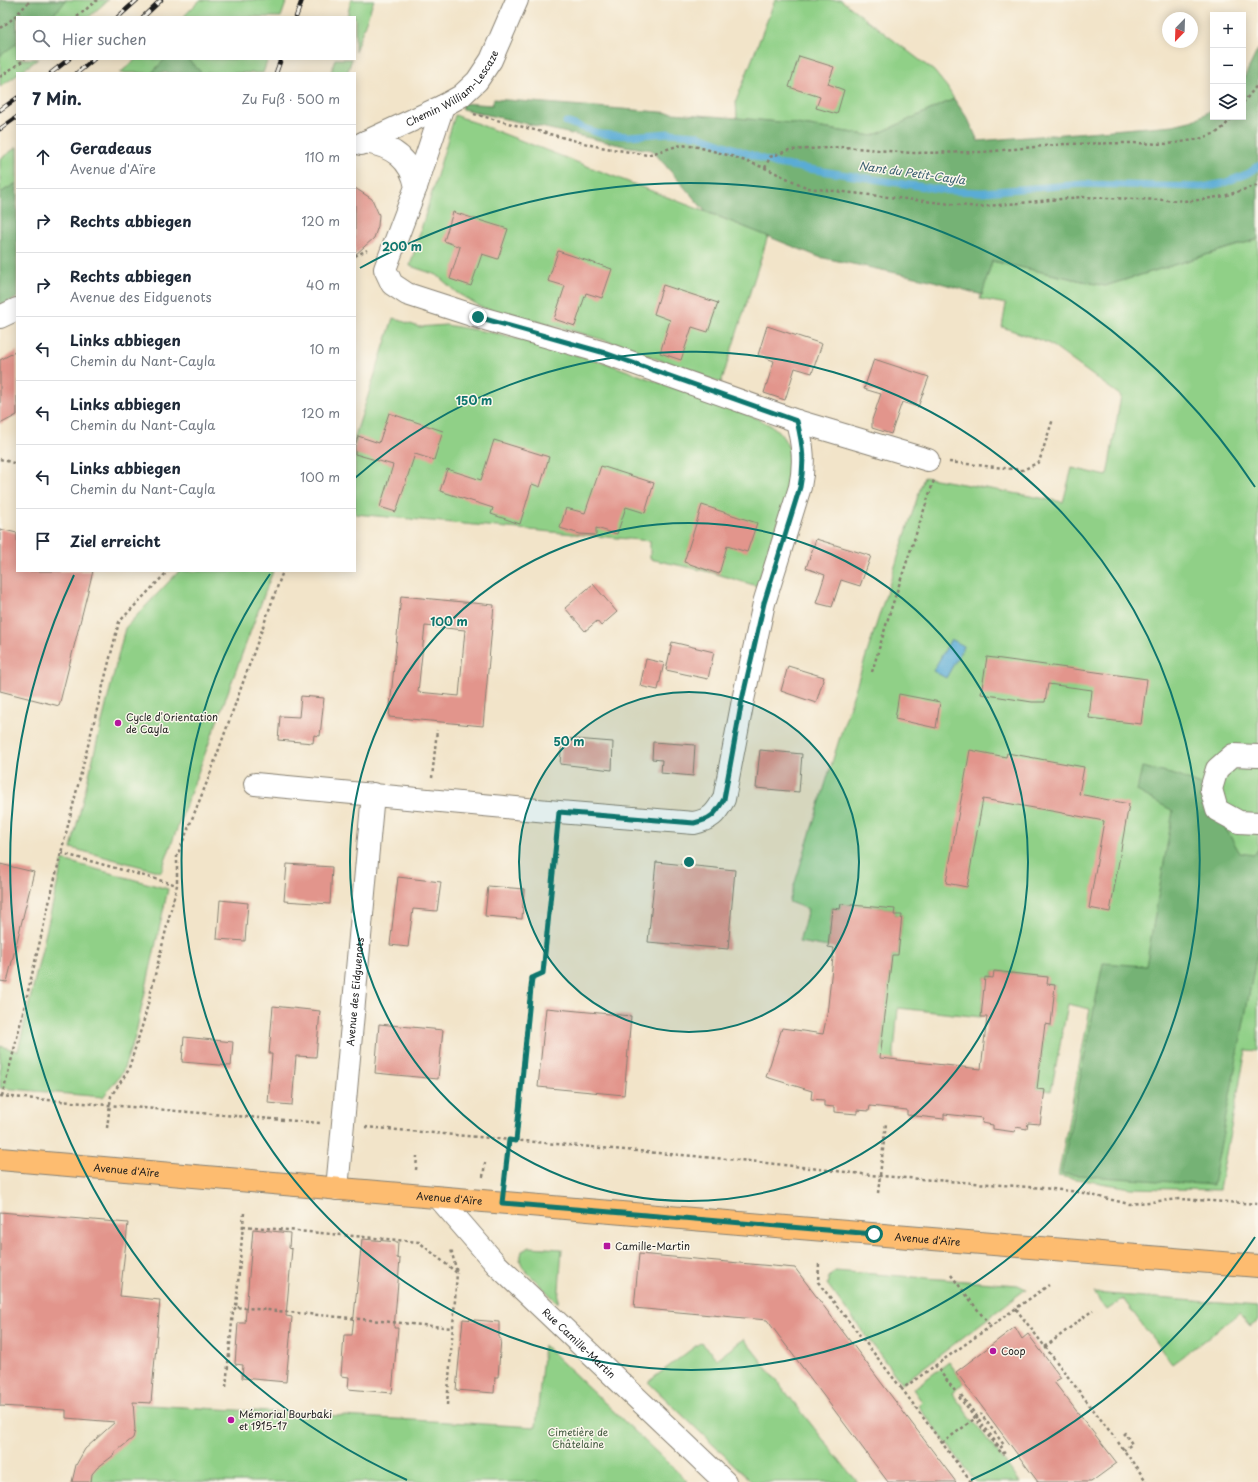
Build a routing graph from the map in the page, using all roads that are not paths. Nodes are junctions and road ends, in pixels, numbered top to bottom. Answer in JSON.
{"nodes":[{"id":1,"x":518,"y":0,"type":"edge"},
{"id":2,"x":443,"y":106,"type":"junction"},
{"id":3,"x":360,"y":145,"type":"edge"},
{"id":4,"x":416,"y":187,"type":"junction"},
{"id":5,"x":16,"y":309,"type":"edge"},
{"id":6,"x":0,"y":317,"type":"edge"},
{"id":7,"x":797,"y":421,"type":"junction"},
{"id":8,"x":937,"y":466,"type":"road end"},
{"id":9,"x":1258,"y":756,"type":"edge"},
{"id":10,"x":255,"y":784,"type":"dead end"},
{"id":11,"x":373,"y":794,"type":"junction"},
{"id":12,"x":1258,"y":823,"type":"edge"},
{"id":13,"x":0,"y":1159,"type":"edge"},
{"id":14,"x":337,"y":1189,"type":"junction"},
{"id":15,"x":439,"y":1198,"type":"junction"},
{"id":16,"x":1258,"y":1266,"type":"edge"},
{"id":17,"x":725,"y":1482,"type":"edge"}],
"edges":[{"from":1,"to":2,"type":"street","name":"Chemin William-Lescaze"},
{"from":2,"to":3,"type":"street","name":"Chemin William-Lescaze"},
{"from":2,"to":4,"type":"street"},
{"from":3,"to":4,"type":"street"},
{"from":4,"to":7,"type":"street"},
{"from":5,"to":6,"type":"street"},
{"from":7,"to":8,"type":"street"},
{"from":7,"to":11,"type":"street"},
{"from":9,"to":12,"type":"street"},
{"from":10,"to":11,"type":"street"},
{"from":11,"to":14,"type":"street","name":"Avenue des Eidguenots"},
{"from":13,"to":14,"type":"main road","name":"Avenue d'Aïre"},
{"from":14,"to":15,"type":"main road","name":"Avenue d'Aïre"},
{"from":15,"to":16,"type":"main road","name":"Avenue d'Aïre"},
{"from":15,"to":17,"type":"street","name":"Rue Camille-Martin"}]}
